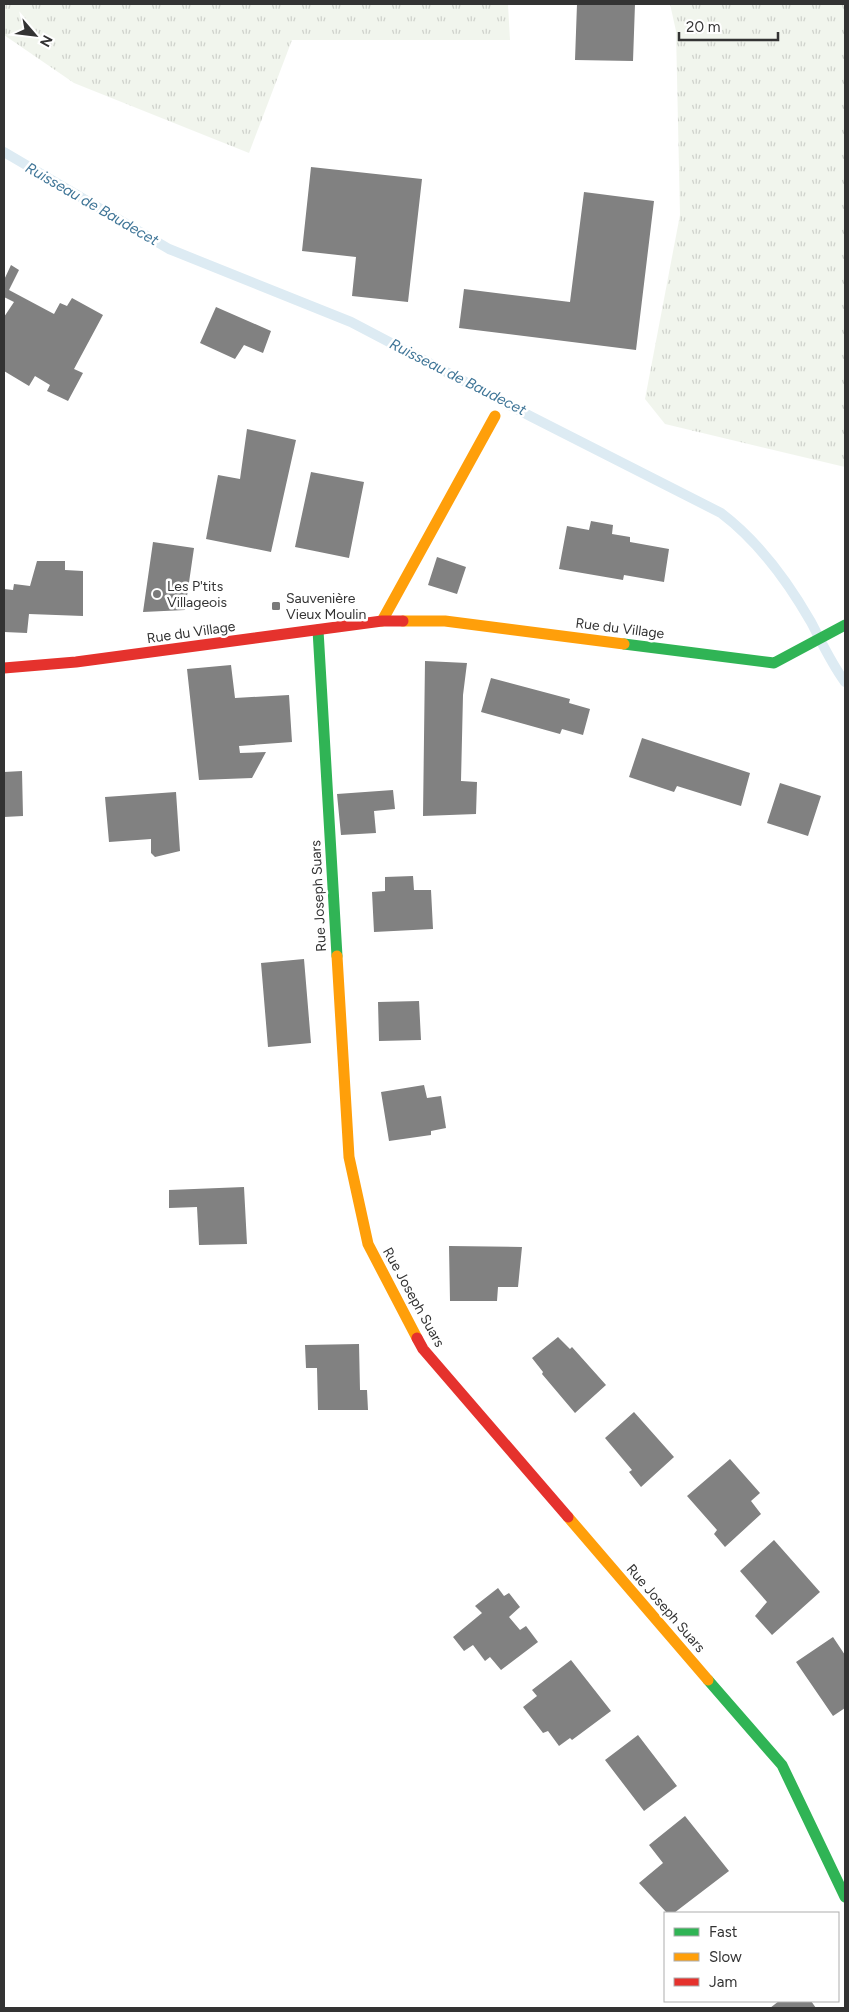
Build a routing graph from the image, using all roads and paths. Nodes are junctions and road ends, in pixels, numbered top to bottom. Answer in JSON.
{"nodes":[{"id":1,"x":495,"y":416,"type":"dead end"},
{"id":2,"x":382,"y":621,"type":"junction"},
{"id":3,"x":842,"y":627,"type":"edge"},
{"id":4,"x":318,"y":630,"type":"junction"},
{"id":5,"x":4,"y":668,"type":"edge"},
{"id":6,"x":845,"y":1897,"type":"edge"}],
"edges":[{"from":1,"to":2,"type":"street"},
{"from":2,"to":3,"type":"street","name":"Rue du Village"},
{"from":2,"to":4,"type":"street","name":"Rue du Village"},
{"from":4,"to":5,"type":"street","name":"Rue du Village"},
{"from":4,"to":6,"type":"street","name":"Rue Joseph Suars"}]}
